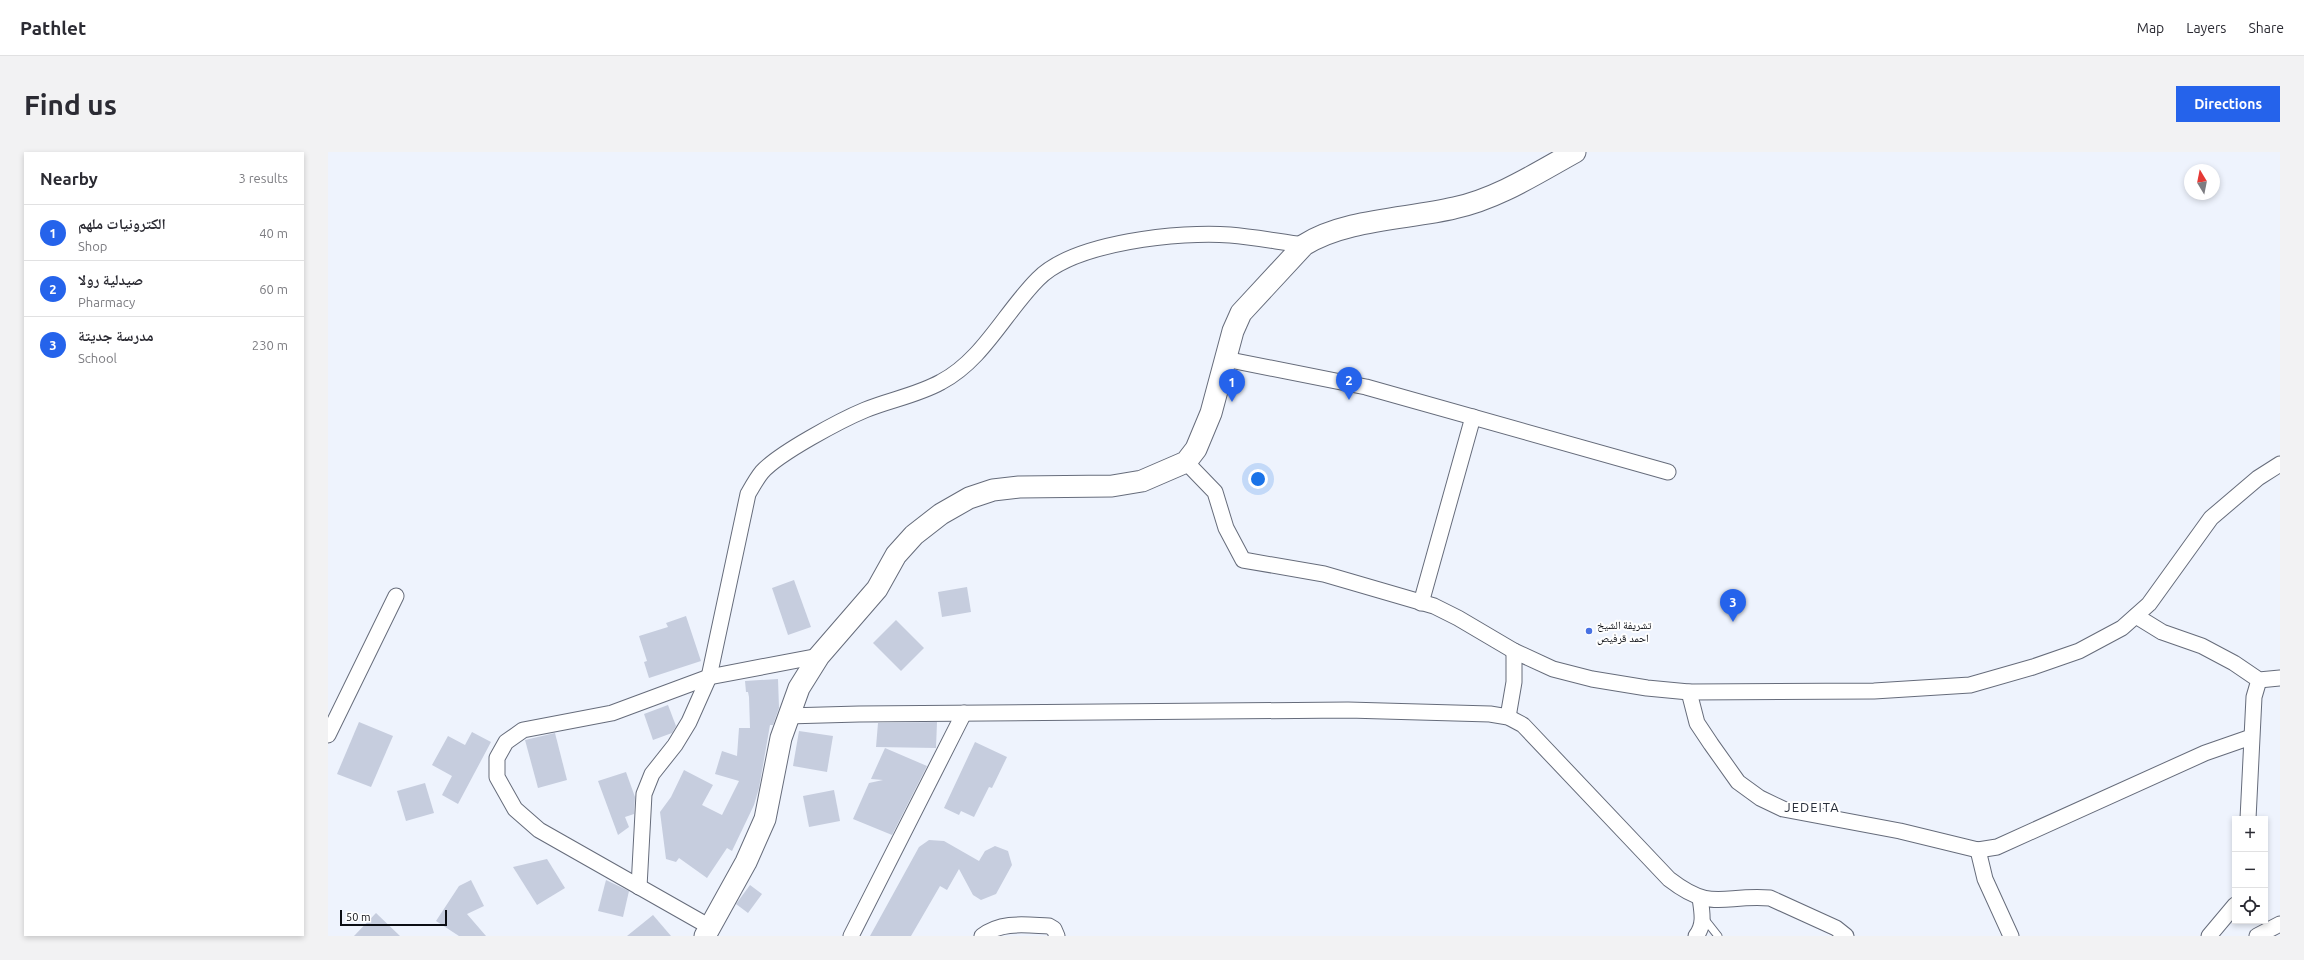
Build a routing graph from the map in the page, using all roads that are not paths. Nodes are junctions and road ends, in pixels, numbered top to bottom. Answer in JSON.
{"nodes":[{"id":1,"x":1575,"y":152,"type":"edge"},
{"id":2,"x":1304,"y":245,"type":"junction"},
{"id":3,"x":1225,"y":359,"type":"junction"},
{"id":4,"x":1473,"y":417,"type":"junction"},
{"id":5,"x":1186,"y":462,"type":"junction"},
{"id":6,"x":2280,"y":464,"type":"edge"},
{"id":7,"x":1668,"y":472,"type":"dead end"},
{"id":8,"x":396,"y":596,"type":"dead end"},
{"id":9,"x":1422,"y":603,"type":"junction"},
{"id":10,"x":2136,"y":616,"type":"junction"},
{"id":11,"x":1514,"y":651,"type":"junction"},
{"id":12,"x":819,"y":656,"type":"junction"},
{"id":13,"x":709,"y":677,"type":"junction"},
{"id":14,"x":2280,"y":678,"type":"edge"},
{"id":15,"x":2259,"y":680,"type":"junction"},
{"id":16,"x":1689,"y":692,"type":"junction"},
{"id":17,"x":964,"y":713,"type":"junction"},
{"id":18,"x":787,"y":716,"type":"junction"},
{"id":19,"x":1508,"y":717,"type":"junction"},
{"id":20,"x":328,"y":735,"type":"edge"},
{"id":21,"x":2251,"y":737,"type":"junction"},
{"id":22,"x":2248,"y":816,"type":"edge"},
{"id":23,"x":1978,"y":850,"type":"junction"},
{"id":24,"x":639,"y":887,"type":"junction"},
{"id":25,"x":1700,"y":898,"type":"junction"},
{"id":26,"x":2232,"y":909,"type":"edge"},
{"id":27,"x":1703,"y":917,"type":"junction"},
{"id":28,"x":2280,"y":924,"type":"edge"},
{"id":29,"x":708,"y":932,"type":"edge"},
{"id":30,"x":851,"y":936,"type":"edge"},
{"id":31,"x":982,"y":936,"type":"edge"},
{"id":32,"x":1057,"y":936,"type":"edge"},
{"id":33,"x":1696,"y":936,"type":"edge"},
{"id":34,"x":1718,"y":936,"type":"edge"},
{"id":35,"x":1846,"y":936,"type":"edge"},
{"id":36,"x":2011,"y":936,"type":"edge"},
{"id":37,"x":2209,"y":936,"type":"edge"},
{"id":38,"x":2257,"y":936,"type":"edge"}],
"edges":[{"from":1,"to":2,"type":"street"},
{"from":2,"to":3,"type":"street"},
{"from":2,"to":13,"type":"street"},
{"from":3,"to":4,"type":"street"},
{"from":3,"to":5,"type":"street"},
{"from":4,"to":7,"type":"street"},
{"from":4,"to":9,"type":"street"},
{"from":5,"to":9,"type":"street"},
{"from":5,"to":12,"type":"street"},
{"from":6,"to":10,"type":"street"},
{"from":8,"to":20,"type":"street"},
{"from":9,"to":11,"type":"street"},
{"from":10,"to":15,"type":"street"},
{"from":10,"to":16,"type":"street"},
{"from":11,"to":16,"type":"street"},
{"from":11,"to":19,"type":"street"},
{"from":12,"to":13,"type":"street"},
{"from":12,"to":18,"type":"street"},
{"from":13,"to":24,"type":"street"},
{"from":13,"to":24,"type":"street"},
{"from":14,"to":15,"type":"street"},
{"from":15,"to":21,"type":"street"},
{"from":16,"to":23,"type":"street"},
{"from":17,"to":18,"type":"street"},
{"from":17,"to":19,"type":"street"},
{"from":17,"to":30,"type":"street"},
{"from":18,"to":29,"type":"street"},
{"from":19,"to":25,"type":"street"},
{"from":21,"to":22,"type":"street"},
{"from":21,"to":23,"type":"street"},
{"from":23,"to":36,"type":"street"},
{"from":24,"to":29,"type":"street"},
{"from":25,"to":27,"type":"street"},
{"from":25,"to":35,"type":"street"},
{"from":26,"to":37,"type":"street"},
{"from":27,"to":33,"type":"street"},
{"from":27,"to":34,"type":"lane"},
{"from":28,"to":38,"type":"street"},
{"from":31,"to":32,"type":"street"}]}
